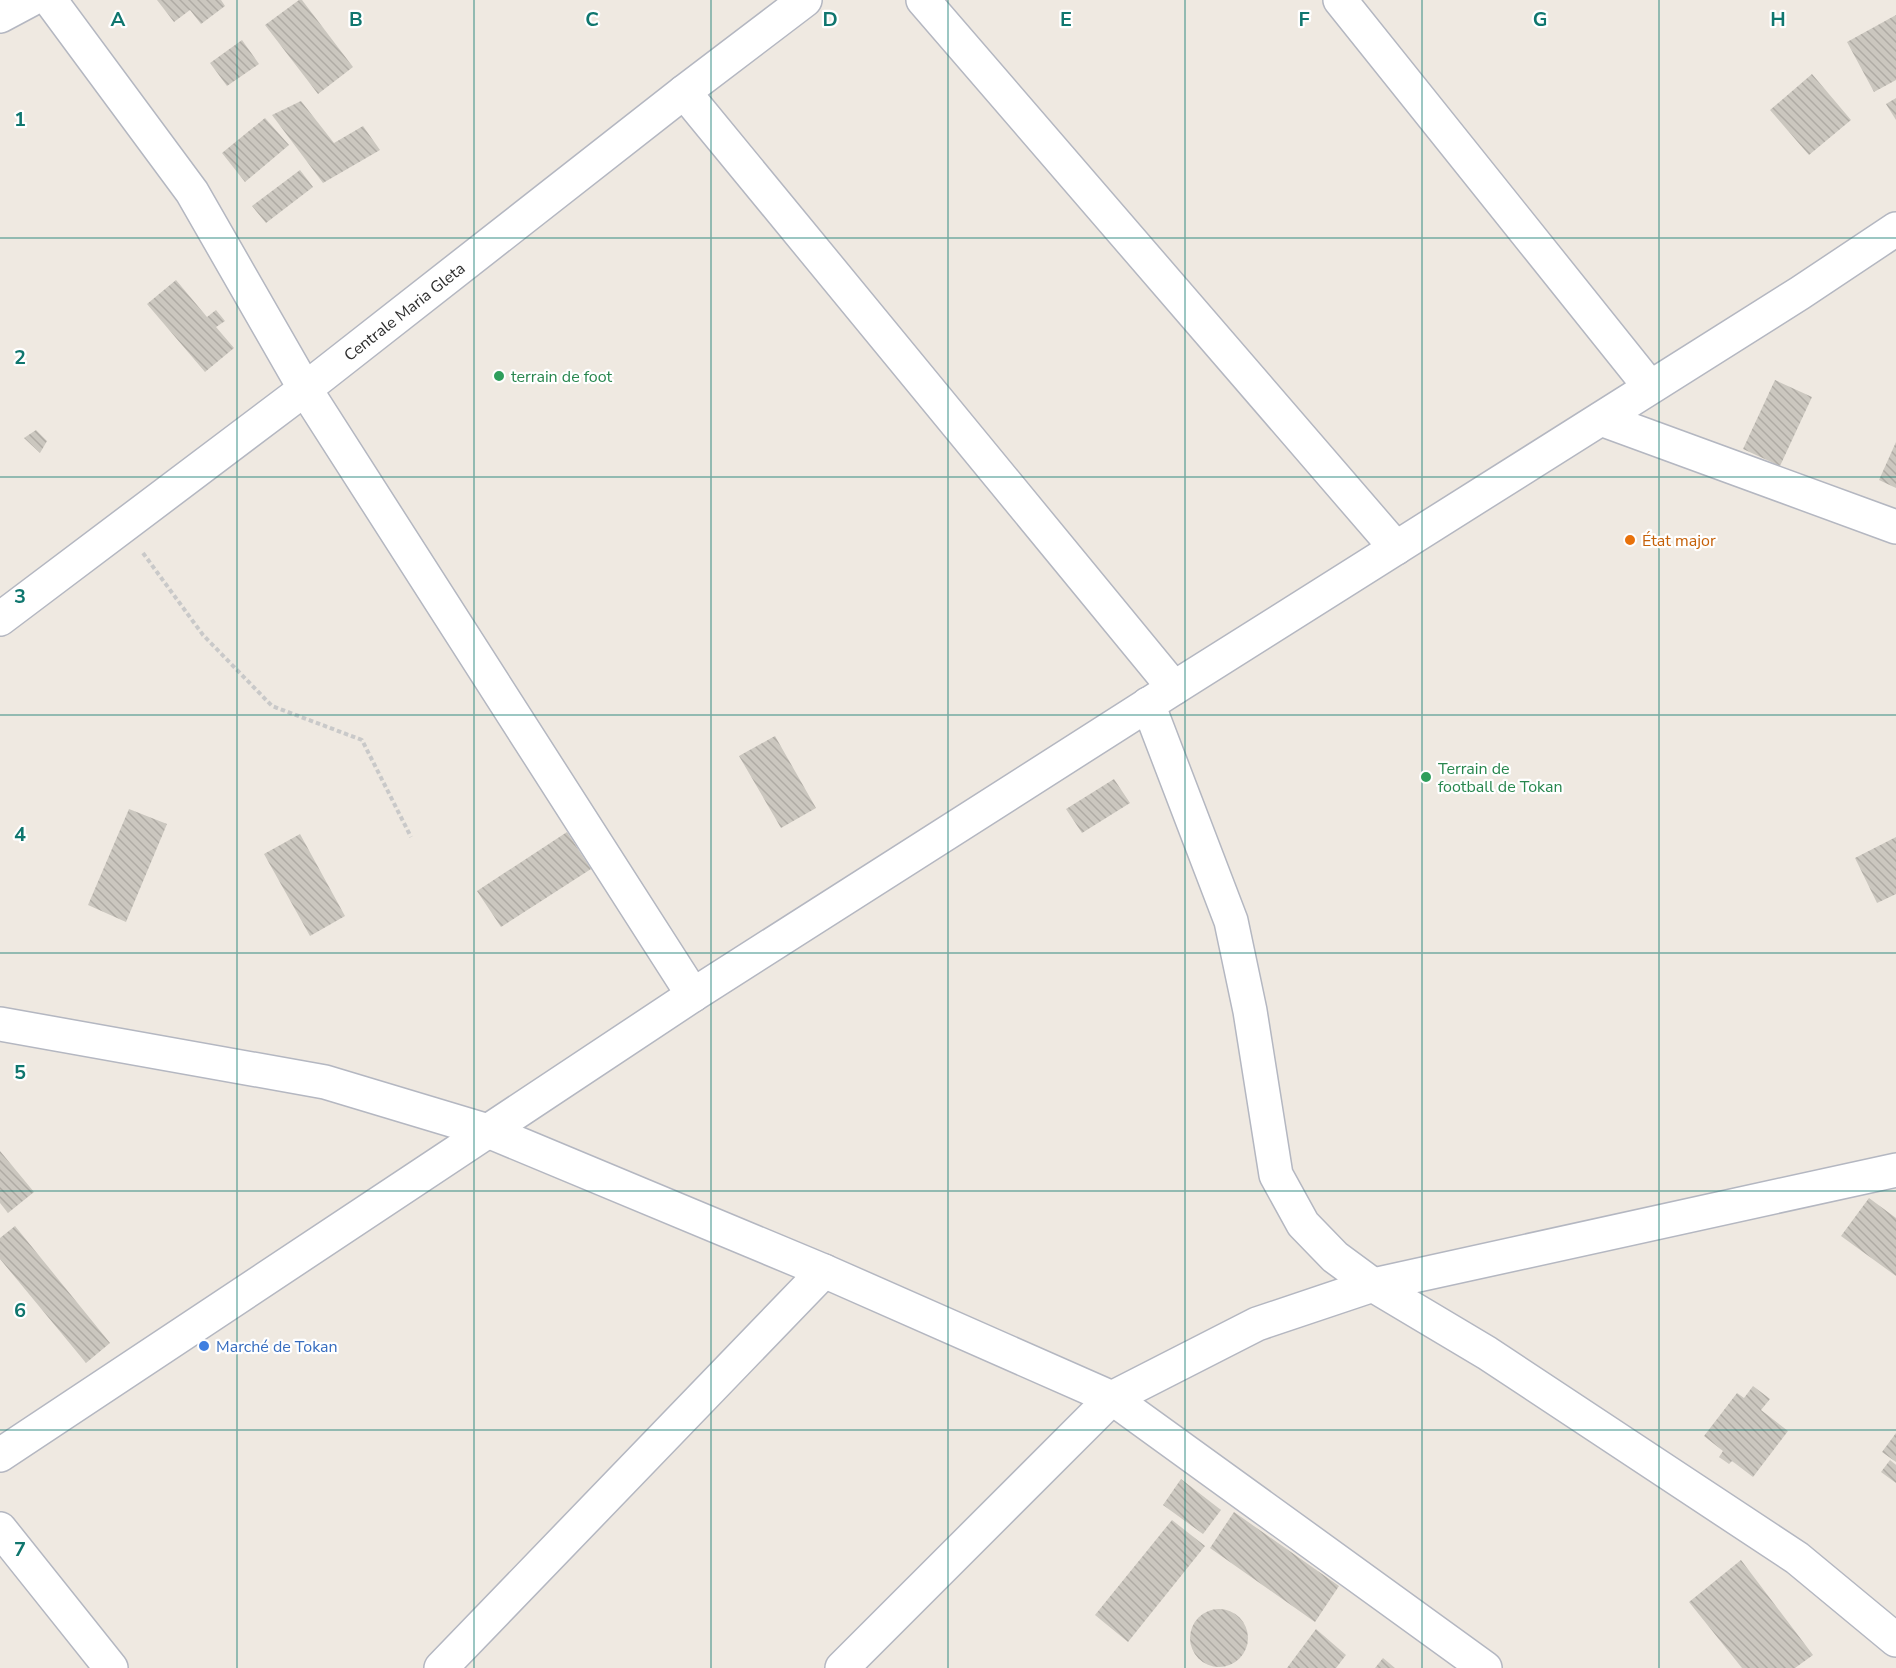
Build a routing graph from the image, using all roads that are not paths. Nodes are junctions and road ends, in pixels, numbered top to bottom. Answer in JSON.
{"nodes":[{"id":1,"x":30,"y":0,"type":"edge"},
{"id":2,"x":50,"y":0,"type":"edge"},
{"id":3,"x":805,"y":0,"type":"edge"},
{"id":4,"x":923,"y":0,"type":"edge"},
{"id":5,"x":1340,"y":0,"type":"edge"},
{"id":6,"x":0,"y":15,"type":"edge"},
{"id":7,"x":684,"y":92,"type":"junction"},
{"id":8,"x":1896,"y":229,"type":"edge"},
{"id":9,"x":1650,"y":387,"type":"junction"},
{"id":10,"x":305,"y":389,"type":"junction"},
{"id":11,"x":1601,"y":419,"type":"junction"},
{"id":12,"x":1896,"y":527,"type":"edge"},
{"id":13,"x":1396,"y":548,"type":"junction"},
{"id":14,"x":0,"y":619,"type":"edge"},
{"id":15,"x":1161,"y":696,"type":"junction"},
{"id":16,"x":693,"y":995,"type":"junction"},
{"id":17,"x":0,"y":1024,"type":"edge"},
{"id":18,"x":488,"y":1131,"type":"junction"},
{"id":19,"x":1896,"y":1170,"type":"edge"},
{"id":20,"x":824,"y":1271,"type":"junction"},
{"id":21,"x":1373,"y":1285,"type":"junction"},
{"id":22,"x":1112,"y":1398,"type":"junction"},
{"id":23,"x":0,"y":1455,"type":"edge"},
{"id":24,"x":0,"y":1529,"type":"edge"},
{"id":25,"x":1896,"y":1640,"type":"edge"},
{"id":26,"x":111,"y":1668,"type":"edge"},
{"id":27,"x":441,"y":1668,"type":"edge"},
{"id":28,"x":842,"y":1668,"type":"edge"},
{"id":29,"x":1485,"y":1668,"type":"edge"}],
"edges":[{"from":1,"to":6,"type":"street"},
{"from":2,"to":10,"type":"street"},
{"from":3,"to":7,"type":"street","name":"Centrale Maria Gleta"},
{"from":4,"to":13,"type":"street"},
{"from":5,"to":9,"type":"street"},
{"from":7,"to":10,"type":"street","name":"Centrale Maria Gleta"},
{"from":7,"to":15,"type":"street"},
{"from":8,"to":9,"type":"street"},
{"from":9,"to":11,"type":"street"},
{"from":10,"to":14,"type":"street","name":"Centrale Maria Gleta"},
{"from":10,"to":16,"type":"street"},
{"from":11,"to":12,"type":"street"},
{"from":11,"to":13,"type":"street"},
{"from":13,"to":15,"type":"street"},
{"from":15,"to":16,"type":"street"},
{"from":15,"to":21,"type":"street"},
{"from":16,"to":18,"type":"street"},
{"from":17,"to":18,"type":"street"},
{"from":18,"to":20,"type":"street"},
{"from":18,"to":23,"type":"street"},
{"from":19,"to":21,"type":"street"},
{"from":20,"to":22,"type":"street"},
{"from":20,"to":27,"type":"street"},
{"from":21,"to":22,"type":"street"},
{"from":21,"to":25,"type":"street"},
{"from":22,"to":28,"type":"street"},
{"from":22,"to":29,"type":"street"},
{"from":24,"to":26,"type":"street"}]}
